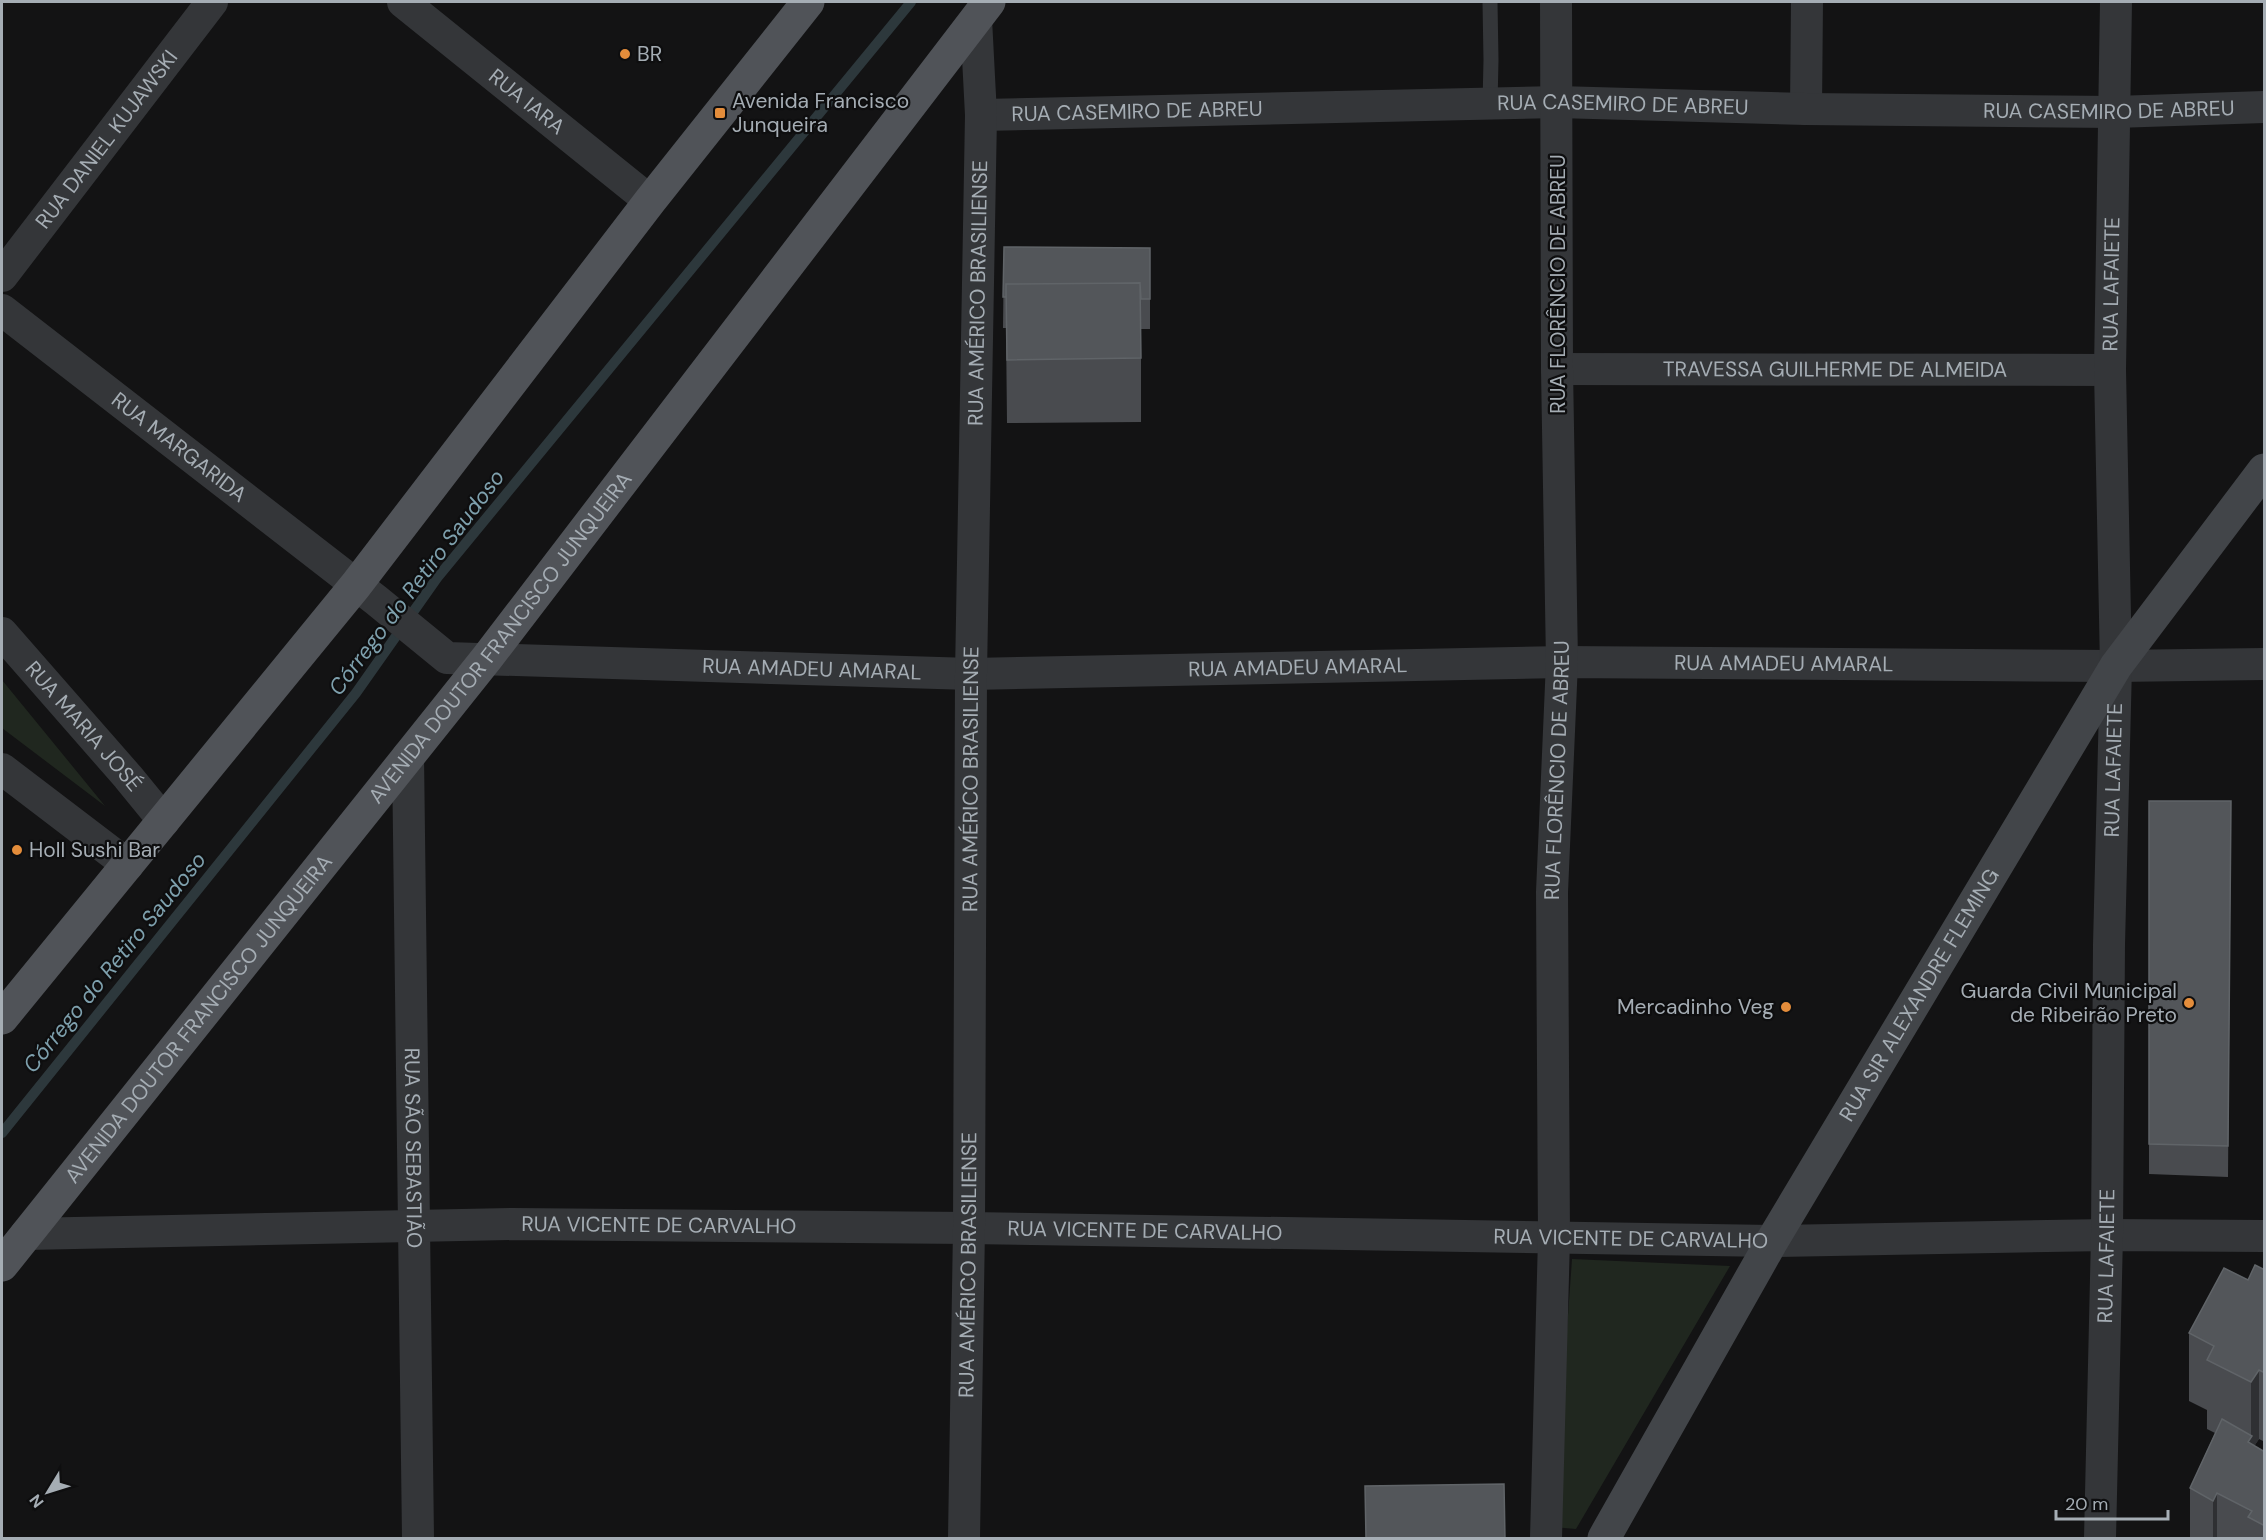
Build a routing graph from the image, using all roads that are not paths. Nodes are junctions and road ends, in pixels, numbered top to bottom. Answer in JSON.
{"nodes":[{"id":1,"x":212,"y":2,"type":"edge"},
{"id":2,"x":402,"y":2,"type":"edge"},
{"id":3,"x":808,"y":2,"type":"edge"},
{"id":4,"x":1490,"y":2,"type":"edge"},
{"id":5,"x":1556,"y":2,"type":"edge"},
{"id":6,"x":1807,"y":2,"type":"edge"},
{"id":7,"x":2116,"y":2,"type":"edge"},
{"id":8,"x":983,"y":10,"type":"edge"},
{"id":9,"x":1558,"y":102,"type":"junction"},
{"id":10,"x":1490,"y":104,"type":"junction"},
{"id":11,"x":2265,"y":107,"type":"edge"},
{"id":12,"x":1806,"y":109,"type":"junction"},
{"id":13,"x":2115,"y":112,"type":"junction"},
{"id":14,"x":981,"y":115,"type":"junction"},
{"id":15,"x":650,"y":201,"type":"junction"},
{"id":16,"x":2,"y":276,"type":"edge"},
{"id":17,"x":2,"y":310,"type":"edge"},
{"id":18,"x":1557,"y":369,"type":"junction"},
{"id":19,"x":2110,"y":370,"type":"junction"},
{"id":20,"x":2265,"y":470,"type":"edge"},
{"id":21,"x":366,"y":593,"type":"junction"},
{"id":22,"x":2,"y":633,"type":"edge"},
{"id":23,"x":487,"y":658,"type":"junction"},
{"id":24,"x":1562,"y":662,"type":"junction"},
{"id":25,"x":2265,"y":664,"type":"edge"},
{"id":26,"x":2116,"y":666,"type":"junction"},
{"id":27,"x":971,"y":674,"type":"junction"},
{"id":28,"x":408,"y":756,"type":"junction"},
{"id":29,"x":2,"y":769,"type":"edge"},
{"id":30,"x":165,"y":821,"type":"junction"},
{"id":31,"x":128,"y":865,"type":"junction"},
{"id":32,"x":2,"y":1018,"type":"edge"},
{"id":33,"x":415,"y":1227,"type":"junction"},
{"id":34,"x":969,"y":1228,"type":"junction"},
{"id":35,"x":26,"y":1234,"type":"junction"},
{"id":36,"x":2107,"y":1235,"type":"junction"},
{"id":37,"x":2265,"y":1236,"type":"edge"},
{"id":38,"x":1554,"y":1238,"type":"junction"},
{"id":39,"x":1772,"y":1241,"type":"junction"},
{"id":40,"x":2,"y":1265,"type":"edge"},
{"id":41,"x":418,"y":1539,"type":"edge"},
{"id":42,"x":964,"y":1539,"type":"edge"},
{"id":43,"x":1546,"y":1539,"type":"edge"},
{"id":44,"x":1604,"y":1539,"type":"edge"},
{"id":45,"x":2100,"y":1539,"type":"edge"}],
"edges":[{"from":1,"to":16,"type":"street","name":"RUA DANIEL KUJAWSKI"},
{"from":2,"to":15,"type":"street","name":"RUA IARA"},
{"from":3,"to":15,"type":"main road"},
{"from":4,"to":10,"type":"lane"},
{"from":5,"to":9,"type":"street","name":"RUA FLORÊNCIO DE ABREU"},
{"from":6,"to":12,"type":"street"},
{"from":7,"to":13,"type":"street","name":"RUA LAFAIETE"},
{"from":8,"to":14,"type":"street","name":"RUA AMÉRICO BRASILIENSE"},
{"from":8,"to":23,"type":"main road","name":"AVENIDA DOUTOR FRANCISCO JUNQUEIRA"},
{"from":9,"to":10,"type":"street","name":"RUA CASEMIRO DE ABREU"},
{"from":9,"to":12,"type":"street","name":"RUA CASEMIRO DE ABREU"},
{"from":9,"to":18,"type":"street","name":"RUA FLORÊNCIO DE ABREU"},
{"from":10,"to":14,"type":"street","name":"RUA CASEMIRO DE ABREU"},
{"from":11,"to":13,"type":"street","name":"RUA CASEMIRO DE ABREU"},
{"from":12,"to":13,"type":"street","name":"RUA CASEMIRO DE ABREU"},
{"from":13,"to":19,"type":"street","name":"RUA LAFAIETE"},
{"from":14,"to":27,"type":"street","name":"RUA AMÉRICO BRASILIENSE"},
{"from":15,"to":21,"type":"main road"},
{"from":17,"to":21,"type":"street","name":"RUA MARGARIDA"},
{"from":18,"to":19,"type":"street","name":"TRAVESSA GUILHERME DE ALMEIDA"},
{"from":18,"to":24,"type":"street","name":"RUA FLORÊNCIO DE ABREU"},
{"from":19,"to":26,"type":"street","name":"RUA LAFAIETE"},
{"from":20,"to":26,"type":"main road","name":"RUA SIR ALEXANDRE FLEMING"},
{"from":21,"to":23,"type":"street","name":"RUA AMADEU AMARAL"},
{"from":21,"to":30,"type":"main road"},
{"from":22,"to":30,"type":"street","name":"RUA MARIA JOSÉ"},
{"from":23,"to":27,"type":"street","name":"RUA AMADEU AMARAL"},
{"from":23,"to":28,"type":"main road","name":"AVENIDA DOUTOR FRANCISCO JUNQUEIRA"},
{"from":24,"to":26,"type":"street","name":"RUA AMADEU AMARAL"},
{"from":24,"to":27,"type":"street","name":"RUA AMADEU AMARAL"},
{"from":24,"to":38,"type":"street","name":"RUA FLORÊNCIO DE ABREU"},
{"from":25,"to":26,"type":"street","name":"RUA AMADEU AMARAL"},
{"from":26,"to":36,"type":"street","name":"RUA LAFAIETE"},
{"from":26,"to":39,"type":"main road","name":"RUA SIR ALEXANDRE FLEMING"},
{"from":27,"to":34,"type":"street","name":"RUA AMÉRICO BRASILIENSE"},
{"from":28,"to":33,"type":"street","name":"RUA SÃO SEBASTIÃO"},
{"from":28,"to":35,"type":"main road","name":"AVENIDA DOUTOR FRANCISCO JUNQUEIRA"},
{"from":29,"to":31,"type":"street"},
{"from":30,"to":31,"type":"main road"},
{"from":31,"to":32,"type":"main road"},
{"from":33,"to":34,"type":"street","name":"RUA VICENTE DE CARVALHO"},
{"from":33,"to":35,"type":"street","name":"RUA VICENTE DE CARVALHO"},
{"from":33,"to":41,"type":"street","name":"RUA SÃO SEBASTIÃO"},
{"from":34,"to":38,"type":"street","name":"RUA VICENTE DE CARVALHO"},
{"from":34,"to":42,"type":"street","name":"RUA AMÉRICO BRASILIENSE"},
{"from":35,"to":40,"type":"main road","name":"AVENIDA DOUTOR FRANCISCO JUNQUEIRA"},
{"from":36,"to":37,"type":"street","name":"RUA VICENTE DE CARVALHO"},
{"from":36,"to":39,"type":"street","name":"RUA VICENTE DE CARVALHO"},
{"from":36,"to":45,"type":"street","name":"RUA LAFAIETE"},
{"from":38,"to":39,"type":"street","name":"RUA VICENTE DE CARVALHO"},
{"from":38,"to":43,"type":"street","name":"RUA FLORÊNCIO DE ABREU"},
{"from":39,"to":44,"type":"main road","name":"RUA SIR ALEXANDRE FLEMING"}]}
